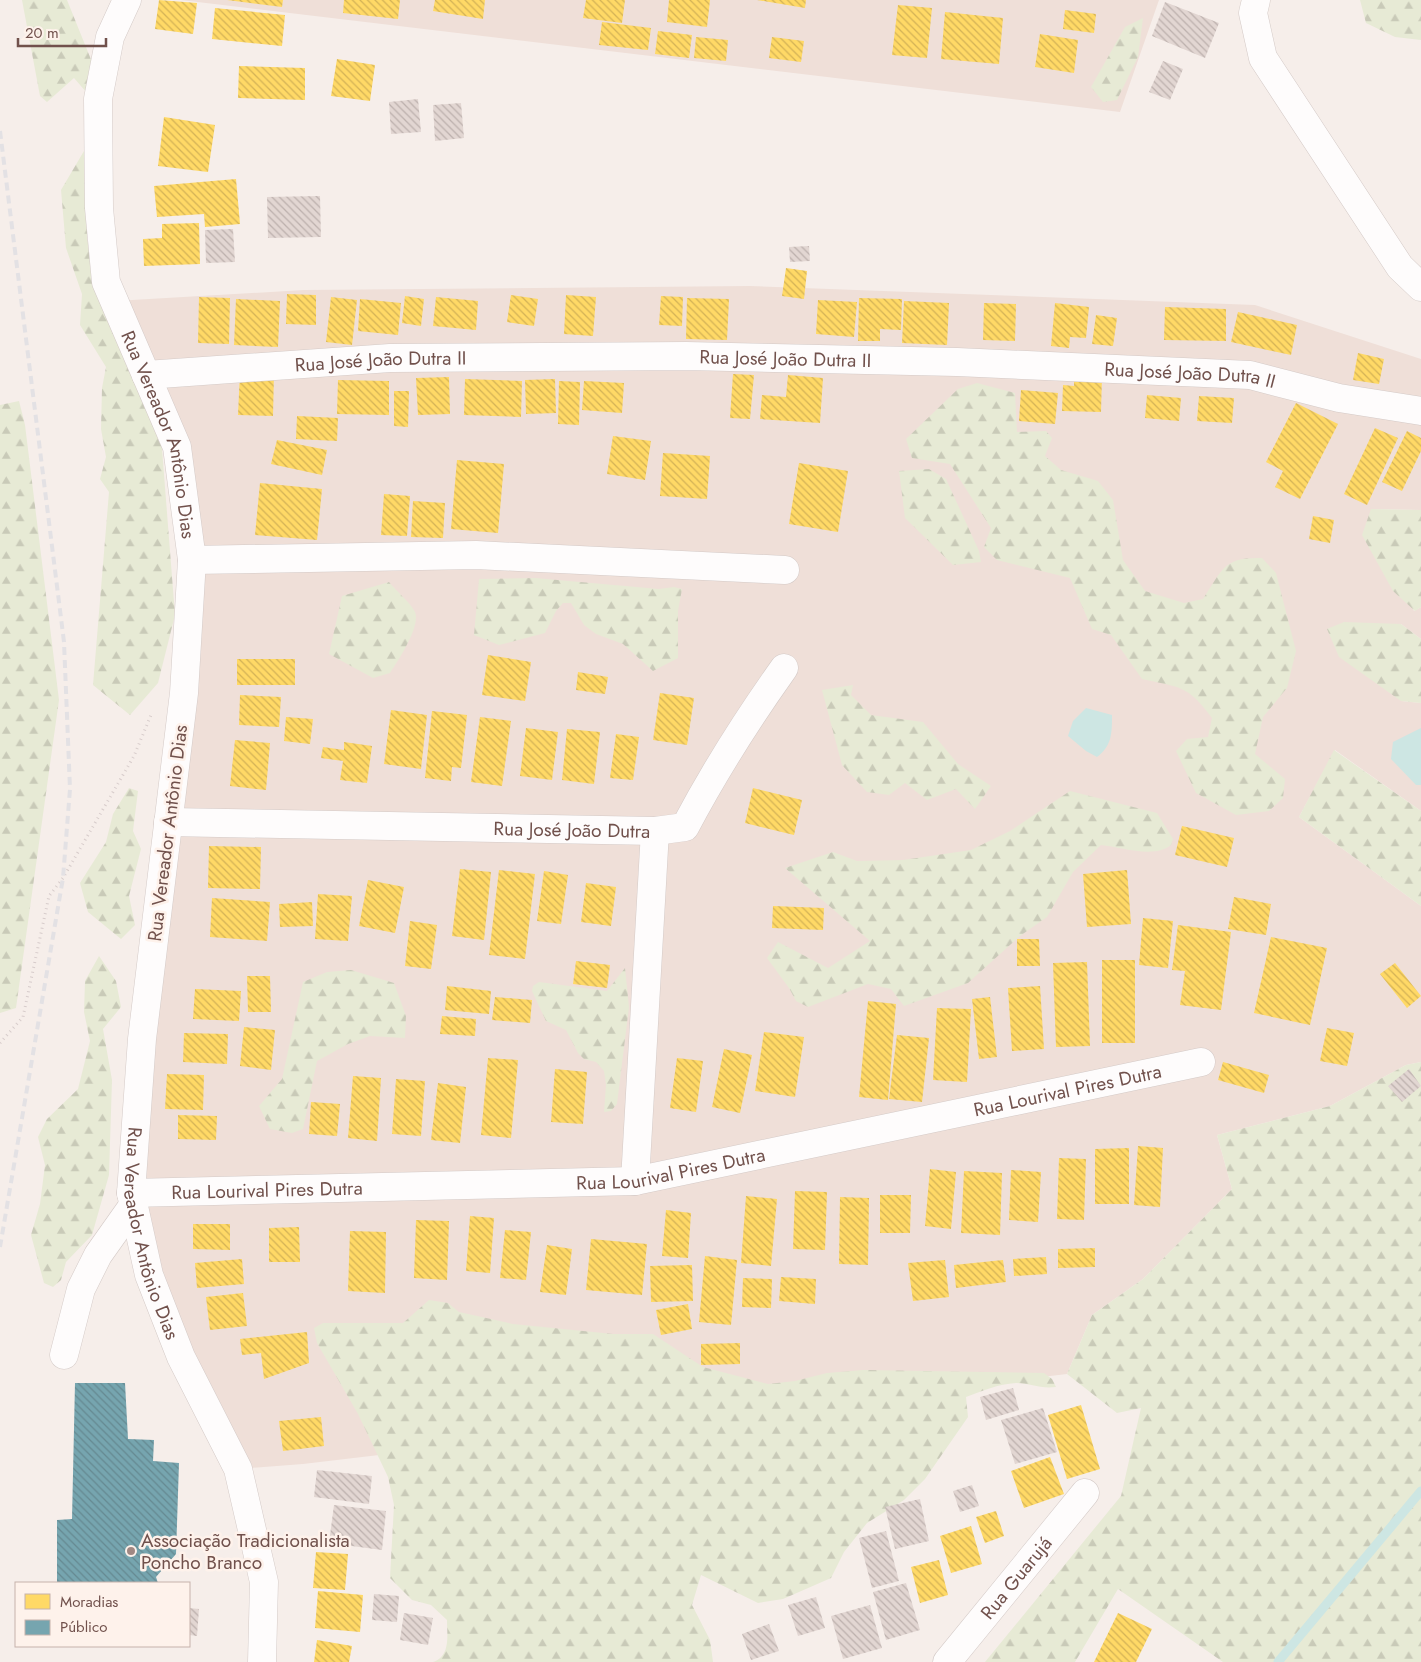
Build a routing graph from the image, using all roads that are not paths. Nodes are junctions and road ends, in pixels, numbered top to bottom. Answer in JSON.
{"nodes":[{"id":1,"x":127,"y":0,"type":"edge"},
{"id":2,"x":1256,"y":0,"type":"edge"},
{"id":3,"x":1421,"y":287,"type":"edge"},
{"id":4,"x":146,"y":375,"type":"junction"},
{"id":5,"x":1421,"y":411,"type":"edge"},
{"id":6,"x":192,"y":560,"type":"junction"},
{"id":7,"x":786,"y":570,"type":"dead end"},
{"id":8,"x":784,"y":668,"type":"dead end"},
{"id":9,"x":168,"y":822,"type":"junction"},
{"id":10,"x":655,"y":831,"type":"junction"},
{"id":11,"x":1201,"y":1062,"type":"dead end"},
{"id":12,"x":635,"y":1181,"type":"junction"},
{"id":13,"x":131,"y":1200,"type":"junction"},
{"id":14,"x":64,"y":1355,"type":"dead end"},
{"id":15,"x":1086,"y":1493,"type":"dead end"},
{"id":16,"x":262,"y":1662,"type":"edge"},
{"id":17,"x":947,"y":1662,"type":"edge"}],
"edges":[{"from":1,"to":4,"type":"street","name":"Rua Vereador Antônio Dias"},
{"from":2,"to":3,"type":"street"},
{"from":4,"to":5,"type":"street","name":"Rua José João Dutra II"},
{"from":4,"to":6,"type":"street","name":"Rua Vereador Antônio Dias"},
{"from":6,"to":7,"type":"street"},
{"from":6,"to":9,"type":"street","name":"Rua Vereador Antônio Dias"},
{"from":8,"to":10,"type":"street"},
{"from":9,"to":10,"type":"street","name":"Rua José João Dutra"},
{"from":9,"to":13,"type":"street","name":"Rua Vereador Antônio Dias"},
{"from":10,"to":12,"type":"street","name":"Rua José João Dutra"},
{"from":11,"to":12,"type":"street","name":"Rua Lourival Pires Dutra"},
{"from":12,"to":13,"type":"street","name":"Rua Lourival Pires Dutra"},
{"from":13,"to":14,"type":"street"},
{"from":13,"to":16,"type":"street","name":"Rua Vereador Antônio Dias"},
{"from":15,"to":17,"type":"street","name":"Rua Guarujá"}]}
